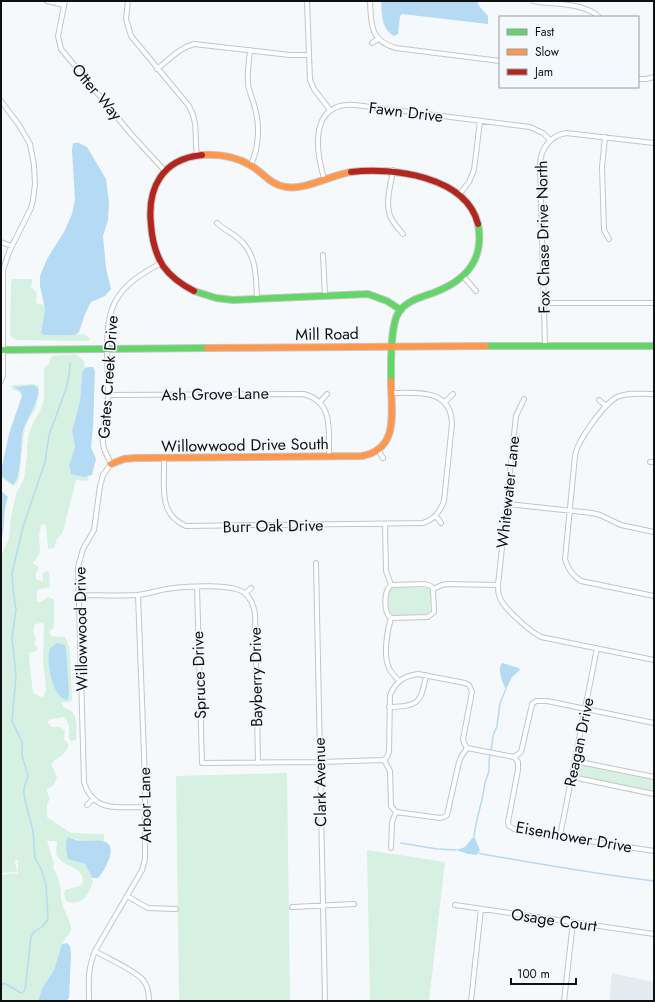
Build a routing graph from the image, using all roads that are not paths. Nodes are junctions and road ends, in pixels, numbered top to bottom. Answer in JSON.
{"nodes":[{"id":1,"x":47,"y":1,"type":"edge"},
{"id":2,"x":128,"y":1,"type":"edge"},
{"id":3,"x":307,"y":1,"type":"edge"},
{"id":4,"x":370,"y":1,"type":"edge"},
{"id":5,"x":533,"y":1,"type":"edge"},
{"id":6,"x":65,"y":3,"type":"edge"},
{"id":7,"x":598,"y":16,"type":"edge"},
{"id":8,"x":378,"y":39,"type":"junction"},
{"id":9,"x":372,"y":43,"type":"dead end"},
{"id":10,"x":250,"y":50,"type":"junction"},
{"id":11,"x":308,"y":54,"type":"junction"},
{"id":12,"x":499,"y":61,"type":"edge"},
{"id":13,"x":157,"y":69,"type":"junction"},
{"id":14,"x":654,"y":77,"type":"edge"},
{"id":15,"x":639,"y":79,"type":"edge"},
{"id":16,"x":1,"y":101,"type":"edge"},
{"id":17,"x":330,"y":110,"type":"junction"},
{"id":18,"x":480,"y":121,"type":"junction"},
{"id":19,"x":605,"y":137,"type":"junction"},
{"id":20,"x":550,"y":140,"type":"junction"},
{"id":21,"x":654,"y":143,"type":"edge"},
{"id":22,"x":197,"y":156,"type":"junction"},
{"id":23,"x":250,"y":166,"type":"junction"},
{"id":24,"x":393,"y":170,"type":"junction"},
{"id":25,"x":165,"y":171,"type":"junction"},
{"id":26,"x":324,"y":178,"type":"junction"},
{"id":27,"x":459,"y":196,"type":"junction"},
{"id":28,"x":217,"y":223,"type":"dead end"},
{"id":29,"x":403,"y":234,"type":"dead end"},
{"id":30,"x":609,"y":239,"type":"dead end"},
{"id":31,"x":1,"y":242,"type":"edge"},
{"id":32,"x":11,"y":246,"type":"junction"},
{"id":33,"x":323,"y":255,"type":"dead end"},
{"id":34,"x":161,"y":263,"type":"junction"},
{"id":35,"x":463,"y":276,"type":"junction"},
{"id":36,"x":476,"y":291,"type":"dead end"},
{"id":37,"x":325,"y":295,"type":"junction"},
{"id":38,"x":257,"y":299,"type":"junction"},
{"id":39,"x":544,"y":303,"type":"junction"},
{"id":40,"x":654,"y":303,"type":"edge"},
{"id":41,"x":401,"y":310,"type":"junction"},
{"id":42,"x":392,"y":346,"type":"junction"},
{"id":43,"x":545,"y":346,"type":"junction"},
{"id":44,"x":654,"y":346,"type":"edge"},
{"id":45,"x":108,"y":349,"type":"junction"},
{"id":46,"x":2,"y":350,"type":"edge"},
{"id":47,"x":1,"y":381,"type":"edge"},
{"id":48,"x":391,"y":393,"type":"junction"},
{"id":49,"x":327,"y":394,"type":"dead end"},
{"id":50,"x":453,"y":394,"type":"dead end"},
{"id":51,"x":654,"y":394,"type":"edge"},
{"id":52,"x":108,"y":395,"type":"junction"},
{"id":53,"x":524,"y":399,"type":"dead end"},
{"id":54,"x":598,"y":400,"type":"dead end"},
{"id":55,"x":320,"y":402,"type":"junction"},
{"id":56,"x":444,"y":402,"type":"junction"},
{"id":57,"x":606,"y":406,"type":"junction"},
{"id":58,"x":379,"y":451,"type":"junction"},
{"id":59,"x":329,"y":457,"type":"junction"},
{"id":60,"x":383,"y":458,"type":"dead end"},
{"id":61,"x":164,"y":459,"type":"junction"},
{"id":62,"x":111,"y":464,"type":"junction"},
{"id":63,"x":507,"y":504,"type":"junction"},
{"id":64,"x":569,"y":510,"type":"junction"},
{"id":65,"x":436,"y":516,"type":"junction"},
{"id":66,"x":441,"y":522,"type":"dead end"},
{"id":67,"x":385,"y":524,"type":"junction"},
{"id":68,"x":654,"y":532,"type":"edge"},
{"id":69,"x":316,"y":563,"type":"dead end"},
{"id":70,"x":391,"y":585,"type":"junction"},
{"id":71,"x":498,"y":585,"type":"junction"},
{"id":72,"x":197,"y":587,"type":"junction"},
{"id":73,"x":251,"y":588,"type":"dead end"},
{"id":74,"x":433,"y":589,"type":"junction"},
{"id":75,"x":138,"y":594,"type":"junction"},
{"id":76,"x":245,"y":594,"type":"junction"},
{"id":77,"x":79,"y":595,"type":"junction"},
{"id":78,"x":654,"y":596,"type":"edge"},
{"id":79,"x":391,"y":618,"type":"junction"},
{"id":80,"x":598,"y":648,"type":"junction"},
{"id":81,"x":654,"y":660,"type":"edge"},
{"id":82,"x":426,"y":675,"type":"junction"},
{"id":83,"x":399,"y":681,"type":"junction"},
{"id":84,"x":389,"y":707,"type":"junction"},
{"id":85,"x":586,"y":709,"type":"junction"},
{"id":86,"x":654,"y":723,"type":"edge"},
{"id":87,"x":467,"y":748,"type":"junction"},
{"id":88,"x":514,"y":757,"type":"junction"},
{"id":89,"x":384,"y":760,"type":"junction"},
{"id":90,"x":575,"y":761,"type":"junction"},
{"id":91,"x":320,"y":762,"type":"junction"},
{"id":92,"x":258,"y":763,"type":"junction"},
{"id":93,"x":572,"y":777,"type":"junction"},
{"id":94,"x":654,"y":777,"type":"edge"},
{"id":95,"x":654,"y":794,"type":"edge"},
{"id":96,"x":93,"y":799,"type":"junction"},
{"id":97,"x":87,"y":805,"type":"dead end"},
{"id":98,"x":144,"y":807,"type":"junction"},
{"id":99,"x":396,"y":812,"type":"junction"},
{"id":100,"x":560,"y":836,"type":"junction"},
{"id":101,"x":391,"y":848,"type":"dead end"},
{"id":102,"x":654,"y":850,"type":"edge"},
{"id":103,"x":127,"y":896,"type":"junction"},
{"id":104,"x":354,"y":904,"type":"dead end"},
{"id":105,"x":323,"y":905,"type":"junction"},
{"id":106,"x":455,"y":905,"type":"dead end"},
{"id":107,"x":292,"y":906,"type":"dead end"},
{"id":108,"x":176,"y":909,"type":"dead end"},
{"id":109,"x":482,"y":909,"type":"junction"},
{"id":110,"x":573,"y":922,"type":"junction"},
{"id":111,"x":654,"y":934,"type":"edge"},
{"id":112,"x":95,"y":951,"type":"junction"},
{"id":113,"x":89,"y":1001,"type":"edge"},
{"id":114,"x":149,"y":1001,"type":"edge"},
{"id":115,"x":325,"y":1001,"type":"edge"},
{"id":116,"x":471,"y":1001,"type":"edge"},
{"id":117,"x":564,"y":1001,"type":"edge"}],
"edges":[{"from":1,"to":6,"type":"street"},
{"from":2,"to":13,"type":"street"},
{"from":3,"to":11,"type":"street"},
{"from":4,"to":8,"type":"street"},
{"from":5,"to":7,"type":"street"},
{"from":6,"to":25,"type":"street","name":"Otter Way"},
{"from":8,"to":9,"type":"street"},
{"from":8,"to":12,"type":"street"},
{"from":10,"to":11,"type":"street"},
{"from":10,"to":13,"type":"street"},
{"from":10,"to":23,"type":"street"},
{"from":11,"to":17,"type":"street"},
{"from":13,"to":22,"type":"street"},
{"from":14,"to":15,"type":"street"},
{"from":16,"to":32,"type":"street"},
{"from":17,"to":18,"type":"street","name":"Fawn Drive"},
{"from":17,"to":26,"type":"street"},
{"from":18,"to":20,"type":"street","name":"Fawn Drive"},
{"from":18,"to":27,"type":"street"},
{"from":19,"to":20,"type":"street","name":"Fox Chase Drive North"},
{"from":19,"to":21,"type":"street","name":"Fox Chase Drive North"},
{"from":19,"to":30,"type":"street"},
{"from":20,"to":39,"type":"street","name":"Fox Chase Drive North"},
{"from":22,"to":23,"type":"street"},
{"from":22,"to":25,"type":"street"},
{"from":23,"to":26,"type":"street"},
{"from":24,"to":26,"type":"street"},
{"from":24,"to":27,"type":"street"},
{"from":24,"to":29,"type":"street"},
{"from":25,"to":34,"type":"street"},
{"from":27,"to":35,"type":"street"},
{"from":28,"to":38,"type":"street"},
{"from":31,"to":32,"type":"street"},
{"from":32,"to":46,"type":"street"},
{"from":33,"to":37,"type":"street"},
{"from":34,"to":38,"type":"street"},
{"from":34,"to":45,"type":"street","name":"Gates Creek Drive"},
{"from":35,"to":36,"type":"street"},
{"from":35,"to":41,"type":"street"},
{"from":37,"to":38,"type":"street"},
{"from":37,"to":41,"type":"street"},
{"from":39,"to":40,"type":"street"},
{"from":39,"to":43,"type":"street","name":"Fox Chase Drive North"},
{"from":41,"to":42,"type":"street"},
{"from":42,"to":43,"type":"street","name":"Mill Road"},
{"from":42,"to":45,"type":"street","name":"Mill Road"},
{"from":42,"to":48,"type":"street"},
{"from":43,"to":44,"type":"street","name":"Mill Road"},
{"from":45,"to":46,"type":"street","name":"Mill Road"},
{"from":45,"to":52,"type":"street","name":"Gates Creek Drive"},
{"from":46,"to":47,"type":"street"},
{"from":48,"to":56,"type":"street"},
{"from":48,"to":58,"type":"street"},
{"from":49,"to":55,"type":"street"},
{"from":50,"to":56,"type":"street"},
{"from":51,"to":57,"type":"street"},
{"from":52,"to":55,"type":"street","name":"Ash Grove Lane"},
{"from":52,"to":62,"type":"street","name":"Gates Creek Drive"},
{"from":53,"to":63,"type":"street","name":"Whitewater Lane"},
{"from":54,"to":57,"type":"street"},
{"from":55,"to":59,"type":"street"},
{"from":56,"to":65,"type":"street"},
{"from":57,"to":64,"type":"street"},
{"from":58,"to":59,"type":"street","name":"Willowwood Drive South"},
{"from":58,"to":60,"type":"street"},
{"from":59,"to":61,"type":"street","name":"Willowwood Drive South"},
{"from":61,"to":62,"type":"street","name":"Willowwood Drive South"},
{"from":61,"to":67,"type":"street","name":"Burr Oak Drive"},
{"from":62,"to":77,"type":"street","name":"Willowwood Drive"},
{"from":63,"to":64,"type":"street"},
{"from":63,"to":71,"type":"street","name":"Whitewater Lane"},
{"from":64,"to":68,"type":"street"},
{"from":64,"to":78,"type":"street"},
{"from":65,"to":66,"type":"street"},
{"from":65,"to":67,"type":"street","name":"Burr Oak Drive"},
{"from":67,"to":70,"type":"street"},
{"from":69,"to":91,"type":"street","name":"Clark Avenue"},
{"from":70,"to":74,"type":"street"},
{"from":70,"to":79,"type":"street"},
{"from":71,"to":74,"type":"street"},
{"from":71,"to":80,"type":"street"},
{"from":72,"to":75,"type":"street"},
{"from":72,"to":76,"type":"street"},
{"from":72,"to":92,"type":"street","name":"Spruce Drive"},
{"from":73,"to":76,"type":"street"},
{"from":74,"to":79,"type":"street"},
{"from":75,"to":77,"type":"street"},
{"from":75,"to":98,"type":"street","name":"Arbor Lane"},
{"from":76,"to":92,"type":"street","name":"Bayberry Drive"},
{"from":77,"to":96,"type":"street","name":"Willowwood Drive"},
{"from":79,"to":83,"type":"street"},
{"from":80,"to":81,"type":"street"},
{"from":80,"to":85,"type":"street","name":"Reagan Drive"},
{"from":82,"to":83,"type":"street"},
{"from":82,"to":84,"type":"street"},
{"from":82,"to":87,"type":"street"},
{"from":83,"to":84,"type":"street"},
{"from":84,"to":89,"type":"street"},
{"from":85,"to":86,"type":"street"},
{"from":85,"to":88,"type":"street"},
{"from":85,"to":90,"type":"street","name":"Reagan Drive"},
{"from":87,"to":88,"type":"street"},
{"from":87,"to":99,"type":"street"},
{"from":88,"to":100,"type":"street","name":"Eisenhower Drive"},
{"from":89,"to":91,"type":"street"},
{"from":89,"to":99,"type":"street"},
{"from":90,"to":93,"type":"street","name":"Reagan Drive"},
{"from":90,"to":94,"type":"street"},
{"from":91,"to":92,"type":"street"},
{"from":91,"to":105,"type":"street","name":"Clark Avenue"},
{"from":93,"to":95,"type":"street"},
{"from":93,"to":100,"type":"street","name":"Reagan Drive"},
{"from":96,"to":97,"type":"street"},
{"from":96,"to":98,"type":"street"},
{"from":98,"to":103,"type":"street","name":"Arbor Lane"},
{"from":99,"to":101,"type":"street"},
{"from":100,"to":102,"type":"street","name":"Eisenhower Drive"},
{"from":103,"to":108,"type":"street"},
{"from":103,"to":112,"type":"street","name":"Arbor Lane"},
{"from":104,"to":105,"type":"street"},
{"from":105,"to":107,"type":"street"},
{"from":105,"to":115,"type":"street","name":"Clark Avenue"},
{"from":106,"to":109,"type":"street","name":"Osage Court"},
{"from":109,"to":110,"type":"street","name":"Osage Court"},
{"from":109,"to":116,"type":"street"},
{"from":110,"to":111,"type":"street","name":"Osage Court"},
{"from":110,"to":117,"type":"street"},
{"from":112,"to":113,"type":"street","name":"Arbor Lane"},
{"from":112,"to":114,"type":"street"}]}
